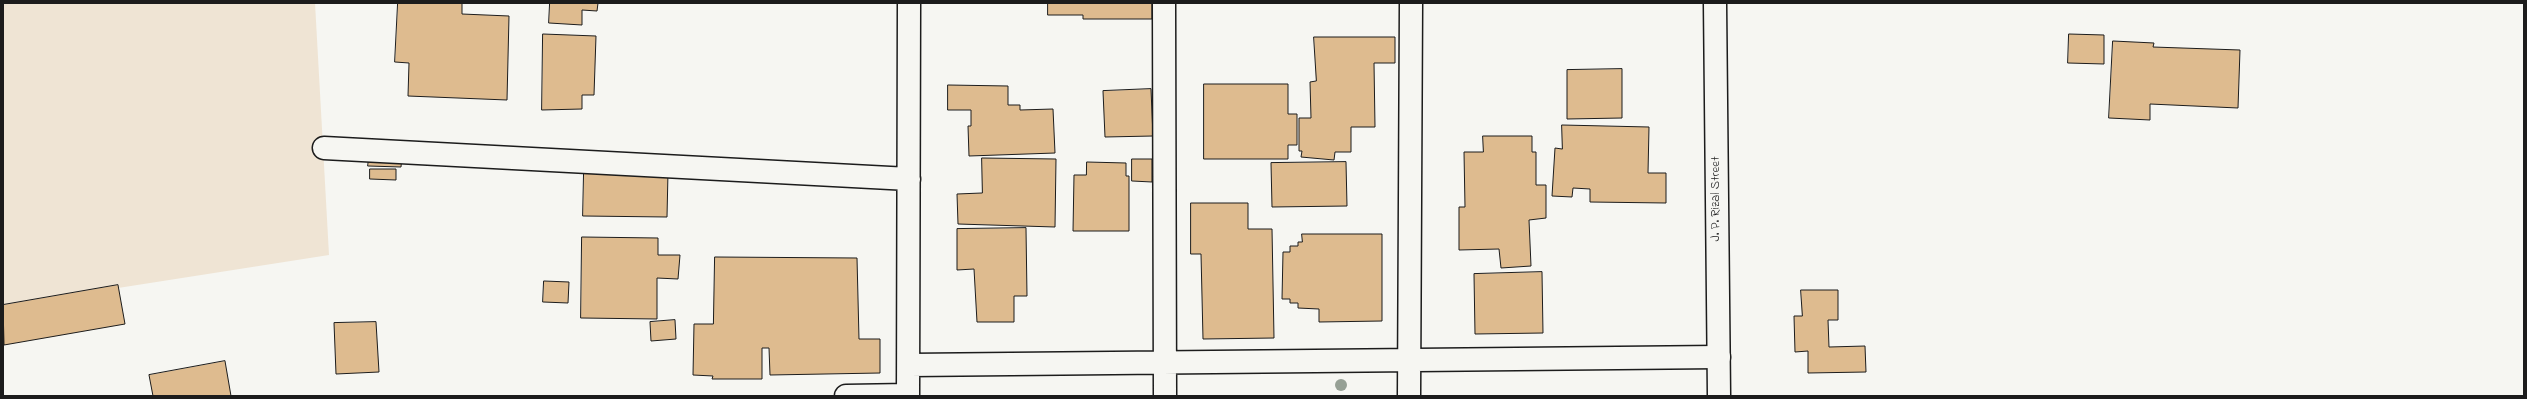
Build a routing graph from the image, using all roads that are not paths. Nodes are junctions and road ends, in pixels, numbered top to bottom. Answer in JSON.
{"nodes":[{"id":1,"x":909,"y":3,"type":"edge"},
{"id":2,"x":1164,"y":3,"type":"edge"},
{"id":3,"x":1411,"y":3,"type":"edge"},
{"id":4,"x":1715,"y":3,"type":"edge"},
{"id":5,"x":324,"y":148,"type":"dead end"},
{"id":6,"x":909,"y":180,"type":"junction"},
{"id":7,"x":1719,"y":357,"type":"junction"},
{"id":8,"x":1410,"y":360,"type":"junction"},
{"id":9,"x":1165,"y":363,"type":"junction"},
{"id":10,"x":910,"y":366,"type":"junction"},
{"id":11,"x":908,"y":395,"type":"edge"},
{"id":12,"x":846,"y":396,"type":"edge"},
{"id":13,"x":1166,"y":396,"type":"edge"},
{"id":14,"x":1409,"y":396,"type":"edge"},
{"id":15,"x":1719,"y":396,"type":"edge"}],
"edges":[{"from":1,"to":6,"type":"street"},
{"from":2,"to":9,"type":"street"},
{"from":3,"to":8,"type":"street"},
{"from":4,"to":7,"type":"street","name":"J. P. Rizal Street"},
{"from":5,"to":6,"type":"street"},
{"from":6,"to":10,"type":"street"},
{"from":7,"to":8,"type":"street"},
{"from":7,"to":15,"type":"street","name":"J. P. Rizal Street"},
{"from":8,"to":9,"type":"street"},
{"from":8,"to":14,"type":"street"},
{"from":9,"to":10,"type":"street"},
{"from":9,"to":13,"type":"street"},
{"from":10,"to":11,"type":"street"},
{"from":11,"to":12,"type":"street"}]}
